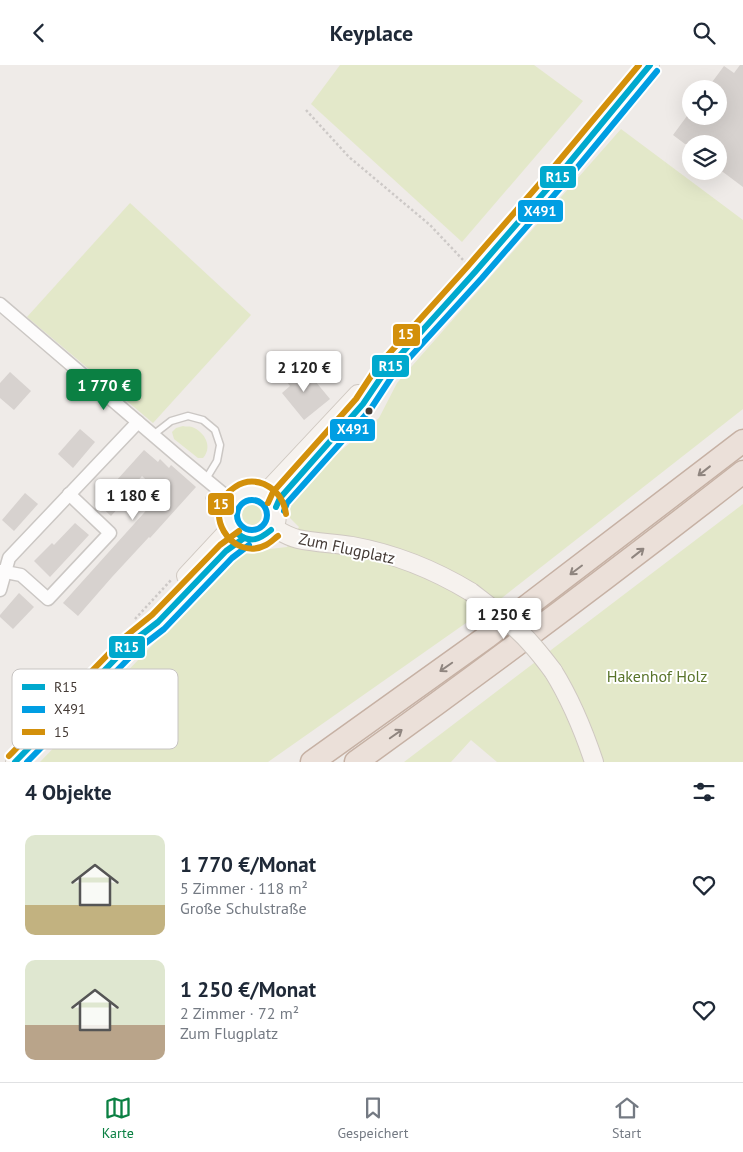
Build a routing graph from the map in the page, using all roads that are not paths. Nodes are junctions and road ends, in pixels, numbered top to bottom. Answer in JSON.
{"nodes":[{"id":1,"x":650,"y":65,"type":"edge"},
{"id":2,"x":0,"y":304,"type":"edge"},
{"id":3,"x":384,"y":373,"type":"junction"},
{"id":4,"x":138,"y":422,"type":"junction"},
{"id":5,"x":153,"y":435,"type":"junction"},
{"id":6,"x":743,"y":441,"type":"edge"},
{"id":7,"x":743,"y":472,"type":"edge"},
{"id":8,"x":206,"y":479,"type":"junction"},
{"id":9,"x":262,"y":493,"type":"junction"},
{"id":10,"x":69,"y":495,"type":"junction"},
{"id":11,"x":232,"y":501,"type":"junction"},
{"id":12,"x":276,"y":507,"type":"junction"},
{"id":13,"x":230,"y":526,"type":"junction"},
{"id":14,"x":274,"y":527,"type":"junction"},
{"id":15,"x":244,"y":538,"type":"junction"},
{"id":16,"x":3,"y":571,"type":"edge"},
{"id":17,"x":0,"y":591,"type":"edge"},
{"id":18,"x":132,"y":642,"type":"junction"},
{"id":19,"x":106,"y":669,"type":"edge"},
{"id":20,"x":28,"y":749,"type":"edge"},
{"id":21,"x":15,"y":762,"type":"edge"},
{"id":22,"x":312,"y":762,"type":"edge"},
{"id":23,"x":356,"y":762,"type":"edge"},
{"id":24,"x":594,"y":762,"type":"edge"}],
"edges":[{"from":1,"to":3,"type":"street"},
{"from":2,"to":4,"type":"street"},
{"from":3,"to":9,"type":"street"},
{"from":3,"to":12,"type":"street"},
{"from":4,"to":5,"type":"street"},
{"from":4,"to":10,"type":"street"},
{"from":5,"to":8,"type":"street"},
{"from":5,"to":8,"type":"lane"},
{"from":6,"to":22,"type":"highway","one_way":true},
{"from":23,"to":7,"type":"highway","one_way":true},
{"from":8,"to":11,"type":"street"},
{"from":9,"to":11,"type":"street"},
{"from":9,"to":12,"type":"street"},
{"from":10,"to":16,"type":"street"},
{"from":10,"to":16,"type":"street"},
{"from":11,"to":13,"type":"street"},
{"from":12,"to":14,"type":"street"},
{"from":13,"to":15,"type":"street"},
{"from":13,"to":18,"type":"street"},
{"from":14,"to":15,"type":"street"},
{"from":14,"to":24,"type":"street","name":"Zum Flugplatz","bridge":true},
{"from":15,"to":18,"type":"street"},
{"from":16,"to":17,"type":"street"},
{"from":18,"to":19,"type":"street"},
{"from":20,"to":21,"type":"street"}]}
